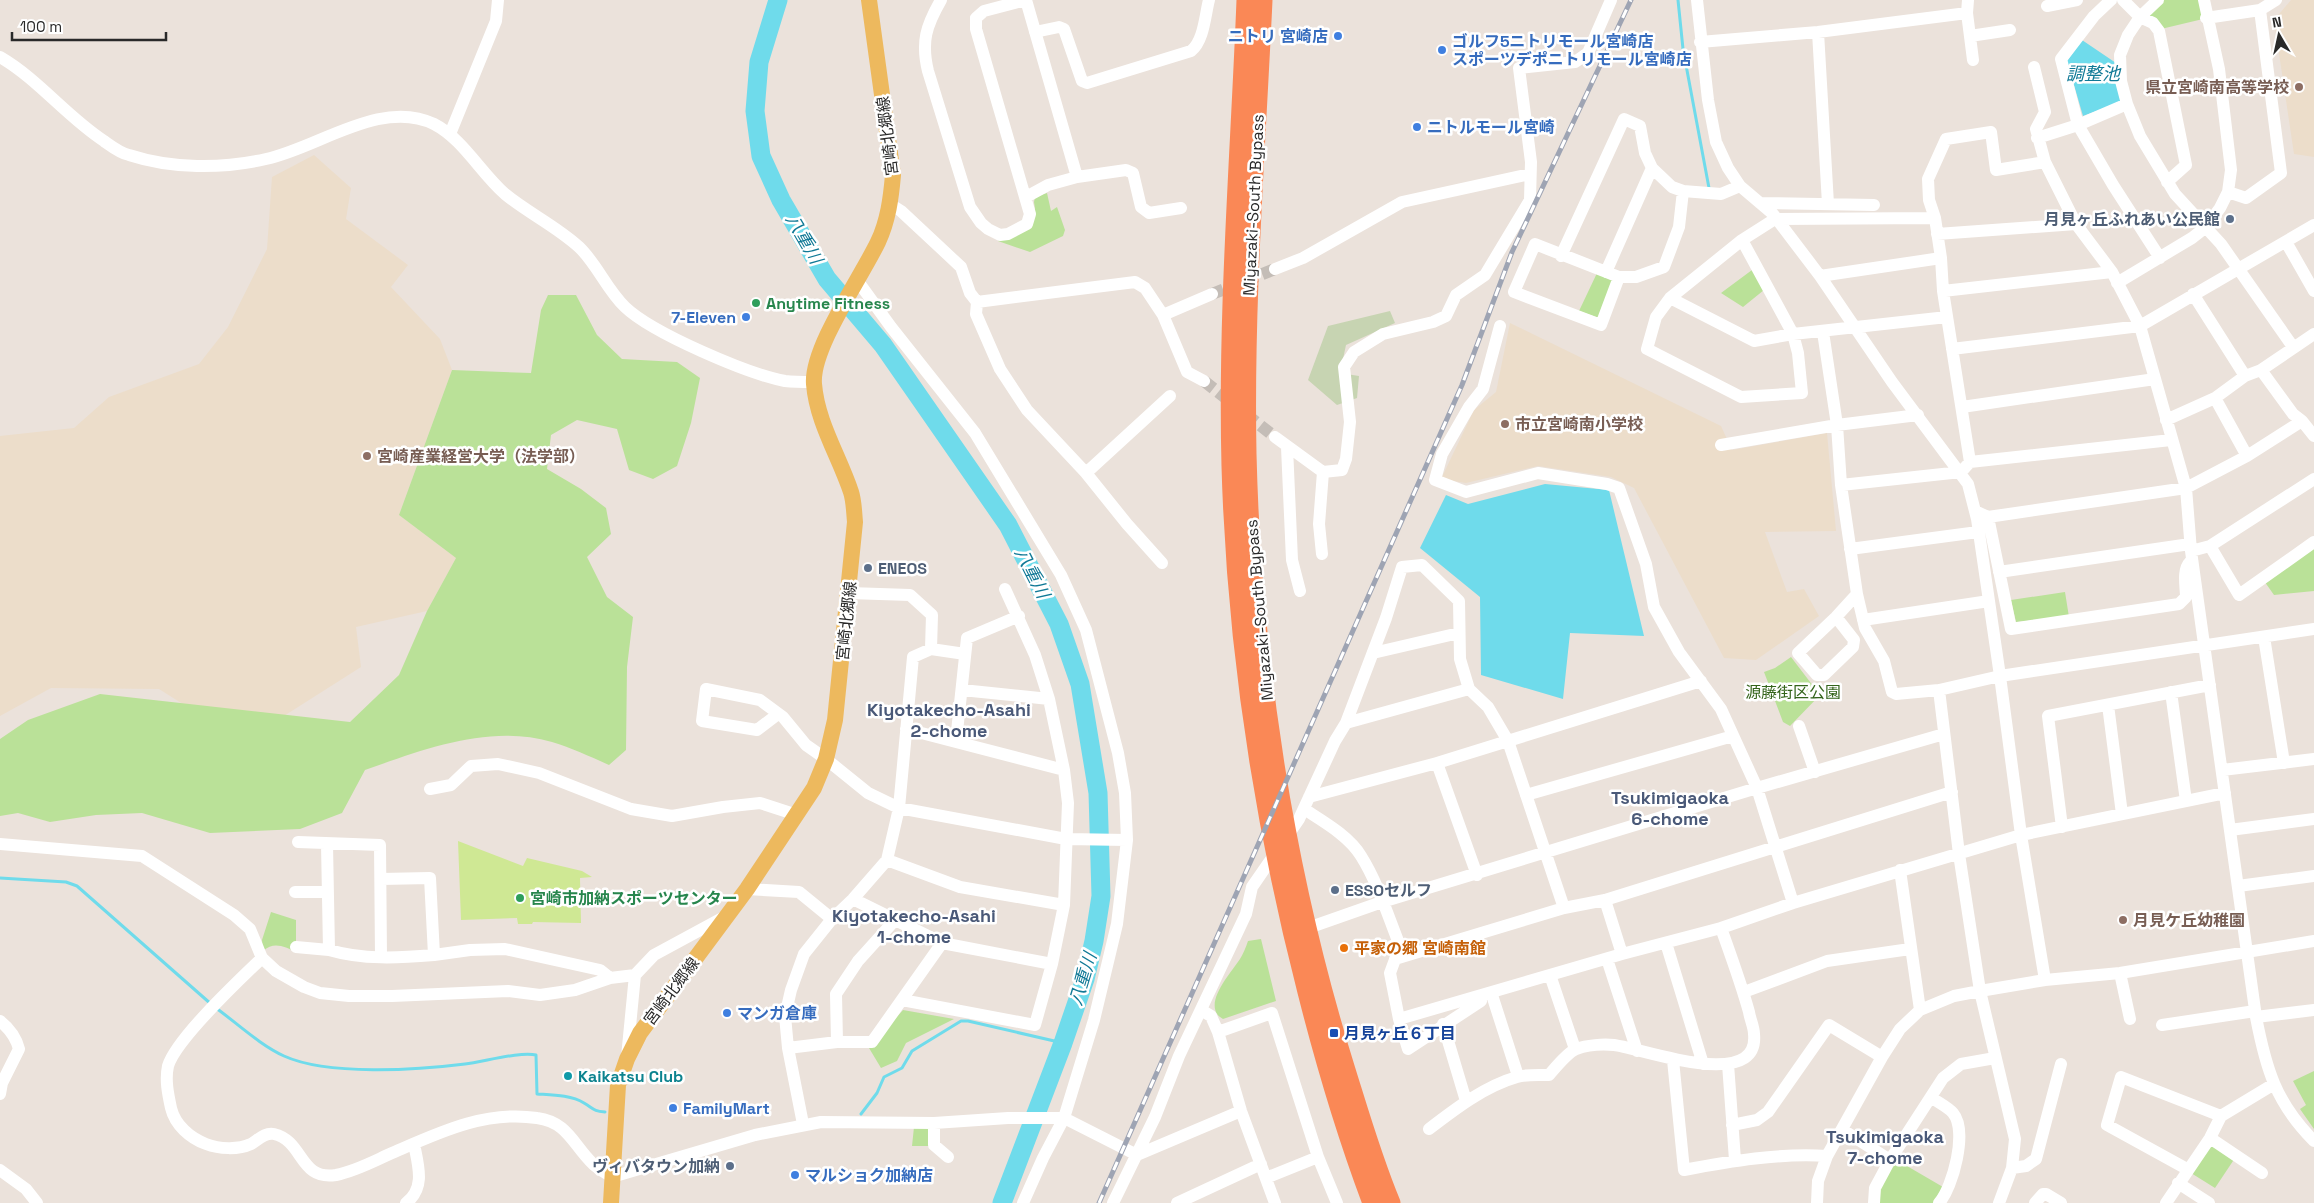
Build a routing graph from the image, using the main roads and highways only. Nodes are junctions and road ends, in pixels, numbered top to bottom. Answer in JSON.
{"nodes":[{"id":1,"x":869,"y":0,"type":"edge"},
{"id":2,"x":1246,"y":0,"type":"edge"},
{"id":3,"x":1262,"y":0,"type":"edge"},
{"id":4,"x":611,"y":1203,"type":"edge"},
{"id":5,"x":1372,"y":1203,"type":"edge"},
{"id":6,"x":1391,"y":1203,"type":"edge"}],
"edges":[{"from":1,"to":4,"type":"main road","name":"宮崎北郷線"},
{"from":2,"to":5,"type":"highway","name":"Miyazaki-South Bypass"},
{"from":3,"to":6,"type":"highway","name":"Miyazaki-South Bypass"}]}
